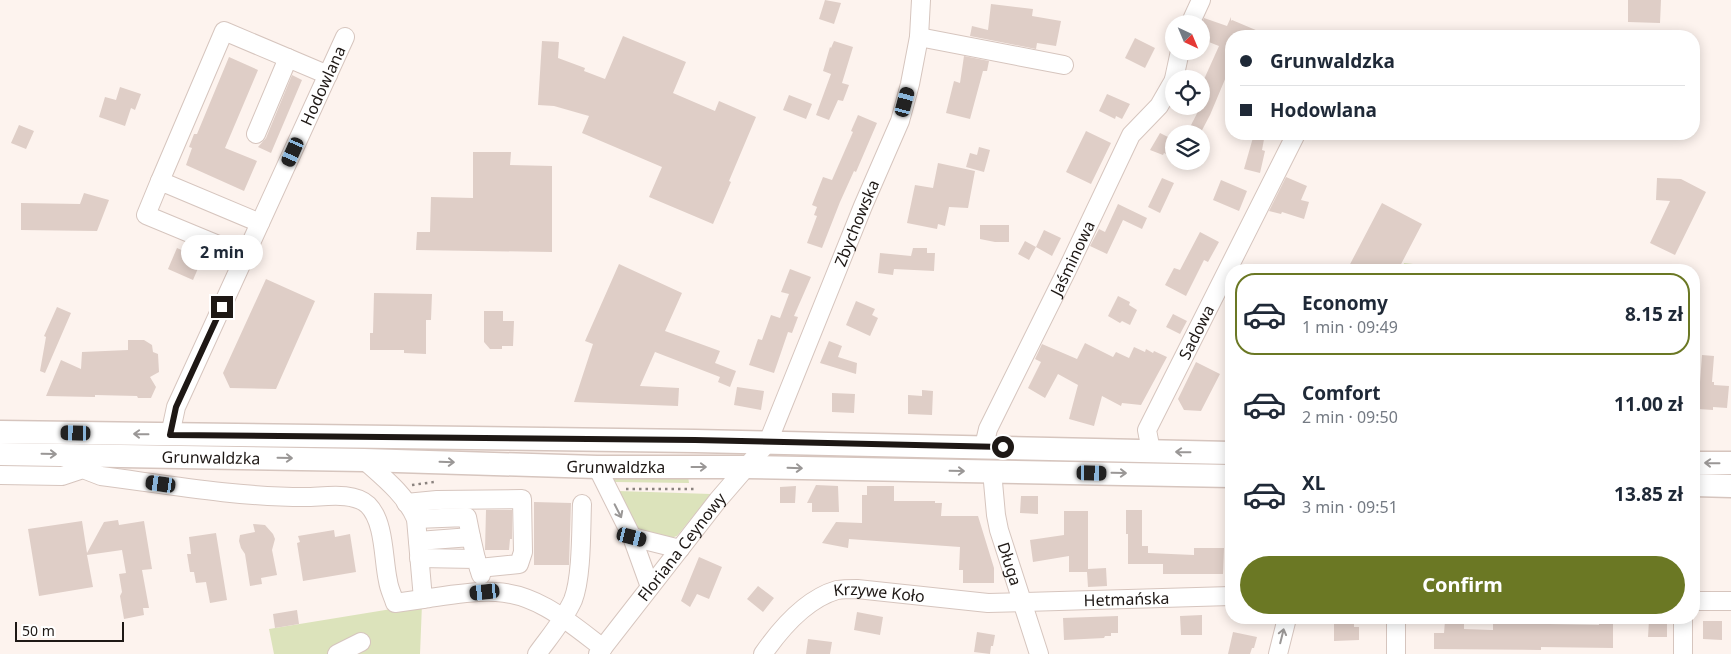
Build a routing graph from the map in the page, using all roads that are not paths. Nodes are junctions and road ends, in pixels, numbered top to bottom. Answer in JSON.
{"nodes":[{"id":1,"x":921,"y":0,"type":"edge"},
{"id":2,"x":1201,"y":0,"type":"edge"},
{"id":3,"x":1194,"y":15,"type":"edge"},
{"id":4,"x":345,"y":37,"type":"dead end"},
{"id":5,"x":919,"y":37,"type":"junction"},
{"id":6,"x":288,"y":58,"type":"junction"},
{"id":7,"x":1064,"y":65,"type":"dead end"},
{"id":8,"x":328,"y":75,"type":"junction"},
{"id":9,"x":1165,"y":95,"type":"edge"},
{"id":10,"x":256,"y":134,"type":"dead end"},
{"id":11,"x":1293,"y":140,"type":"edge"},
{"id":12,"x":160,"y":181,"type":"junction"},
{"id":13,"x":260,"y":223,"type":"junction"},
{"id":14,"x":245,"y":256,"type":"junction"},
{"id":15,"x":1231,"y":264,"type":"edge"},
{"id":16,"x":1225,"y":275,"type":"edge"},
{"id":17,"x":0,"y":432,"type":"edge"},
{"id":18,"x":170,"y":435,"type":"junction"},
{"id":19,"x":768,"y":442,"type":"junction"},
{"id":20,"x":984,"y":446,"type":"junction"},
{"id":21,"x":1151,"y":451,"type":"junction"},
{"id":22,"x":1225,"y":453,"type":"edge"},
{"id":23,"x":0,"y":454,"type":"edge"},
{"id":24,"x":364,"y":460,"type":"junction"},
{"id":25,"x":83,"y":462,"type":"junction"},
{"id":26,"x":1700,"y":462,"type":"edge"},
{"id":27,"x":1731,"y":463,"type":"edge"},
{"id":28,"x":598,"y":467,"type":"junction"},
{"id":29,"x":746,"y":467,"type":"junction"},
{"id":30,"x":992,"y":471,"type":"junction"},
{"id":31,"x":0,"y":475,"type":"edge"},
{"id":32,"x":1225,"y":476,"type":"edge"},
{"id":33,"x":1700,"y":485,"type":"edge"},
{"id":34,"x":1731,"y":486,"type":"edge"},
{"id":35,"x":467,"y":500,"type":"junction"},
{"id":36,"x":406,"y":504,"type":"junction"},
{"id":37,"x":582,"y":504,"type":"dead end"},
{"id":38,"x":467,"y":518,"type":"junction"},
{"id":39,"x":416,"y":519,"type":"junction"},
{"id":40,"x":471,"y":536,"type":"junction"},
{"id":41,"x":632,"y":537,"type":"junction"},
{"id":42,"x":418,"y":549,"type":"junction"},
{"id":43,"x":680,"y":550,"type":"junction"},
{"id":44,"x":478,"y":564,"type":"junction"},
{"id":45,"x":650,"y":587,"type":"junction"},
{"id":46,"x":485,"y":592,"type":"junction"},
{"id":47,"x":1225,"y":596,"type":"edge"},
{"id":48,"x":423,"y":599,"type":"junction"},
{"id":49,"x":1700,"y":601,"type":"edge"},
{"id":50,"x":1731,"y":601,"type":"edge"},
{"id":51,"x":1022,"y":602,"type":"junction"},
{"id":52,"x":564,"y":619,"type":"junction"},
{"id":53,"x":1286,"y":624,"type":"edge"},
{"id":54,"x":1396,"y":624,"type":"edge"},
{"id":55,"x":1683,"y":624,"type":"edge"},
{"id":56,"x":361,"y":642,"type":"dead end"},
{"id":57,"x":600,"y":651,"type":"edge"},
{"id":58,"x":337,"y":654,"type":"edge"},
{"id":59,"x":537,"y":654,"type":"edge"},
{"id":60,"x":763,"y":654,"type":"edge"},
{"id":61,"x":1039,"y":654,"type":"edge"},
{"id":62,"x":1278,"y":654,"type":"edge"},
{"id":63,"x":1396,"y":654,"type":"edge"},
{"id":64,"x":1682,"y":654,"type":"edge"}],
"edges":[{"from":1,"to":5,"type":"street","name":"Zbychowska"},
{"from":2,"to":3,"type":"street"},
{"from":4,"to":8,"type":"street","name":"Hodowlana"},
{"from":5,"to":7,"type":"street"},
{"from":5,"to":19,"type":"street","name":"Zbychowska"},
{"from":6,"to":8,"type":"street"},
{"from":6,"to":10,"type":"street"},
{"from":6,"to":12,"type":"street"},
{"from":8,"to":13,"type":"street","name":"Hodowlana"},
{"from":9,"to":20,"type":"street","name":"Jaśminowa"},
{"from":11,"to":15,"type":"street","name":"Sadowa"},
{"from":12,"to":13,"type":"street"},
{"from":12,"to":14,"type":"street"},
{"from":13,"to":14,"type":"street","name":"Hodowlana"},
{"from":14,"to":18,"type":"street","name":"Hodowlana"},
{"from":16,"to":21,"type":"street","name":"Sadowa"},
{"from":18,"to":17,"type":"main road","name":"Grunwaldzka","one_way":true},
{"from":18,"to":19,"type":"main road","name":"Grunwaldzka"},
{"from":19,"to":20,"type":"main road","name":"Grunwaldzka"},
{"from":19,"to":29,"type":"street","name":"Floriana Ceynowy"},
{"from":20,"to":21,"type":"main road","name":"Grunwaldzka"},
{"from":22,"to":21,"type":"main road","name":"Grunwaldzka","one_way":true},
{"from":23,"to":25,"type":"main road","name":"Grunwaldzka","one_way":true},
{"from":25,"to":24,"type":"main road","name":"Grunwaldzka","one_way":true},
{"from":24,"to":28,"type":"main road","name":"Grunwaldzka","one_way":true},
{"from":24,"to":36,"type":"street"},
{"from":25,"to":31,"type":"street"},
{"from":25,"to":48,"type":"street"},
{"from":27,"to":26,"type":"main road","one_way":true},
{"from":28,"to":29,"type":"main road","name":"Grunwaldzka","one_way":true},
{"from":28,"to":41,"type":"street","one_way":true},
{"from":29,"to":30,"type":"main road","name":"Grunwaldzka","one_way":true},
{"from":29,"to":43,"type":"street","name":"Floriana Ceynowy"},
{"from":30,"to":32,"type":"main road","name":"Grunwaldzka","one_way":true},
{"from":30,"to":51,"type":"street","name":"Długa"},
{"from":33,"to":34,"type":"main road"},
{"from":35,"to":36,"type":"street"},
{"from":35,"to":38,"type":"street"},
{"from":35,"to":44,"type":"street"},
{"from":36,"to":39,"type":"street"},
{"from":37,"to":52,"type":"street"},
{"from":38,"to":39,"type":"street"},
{"from":38,"to":40,"type":"street"},
{"from":39,"to":42,"type":"street"},
{"from":40,"to":42,"type":"street"},
{"from":40,"to":44,"type":"street"},
{"from":41,"to":43,"type":"street"},
{"from":41,"to":45,"type":"street"},
{"from":42,"to":44,"type":"street"},
{"from":42,"to":48,"type":"street"},
{"from":43,"to":45,"type":"street","name":"Floriana Ceynowy"},
{"from":44,"to":46,"type":"street"},
{"from":45,"to":57,"type":"street","name":"Floriana Ceynowy"},
{"from":46,"to":48,"type":"street"},
{"from":46,"to":52,"type":"street"},
{"from":47,"to":51,"type":"street","name":"Hetmańska"},
{"from":49,"to":50,"type":"street"},
{"from":51,"to":60,"type":"street","name":"Krzywe Koło"},
{"from":51,"to":61,"type":"street","name":"Długa"},
{"from":52,"to":57,"type":"street"},
{"from":52,"to":59,"type":"street"},
{"from":62,"to":53,"type":"street","one_way":true},
{"from":54,"to":63,"type":"street"},
{"from":55,"to":64,"type":"street"},
{"from":56,"to":58,"type":"street"}]}
